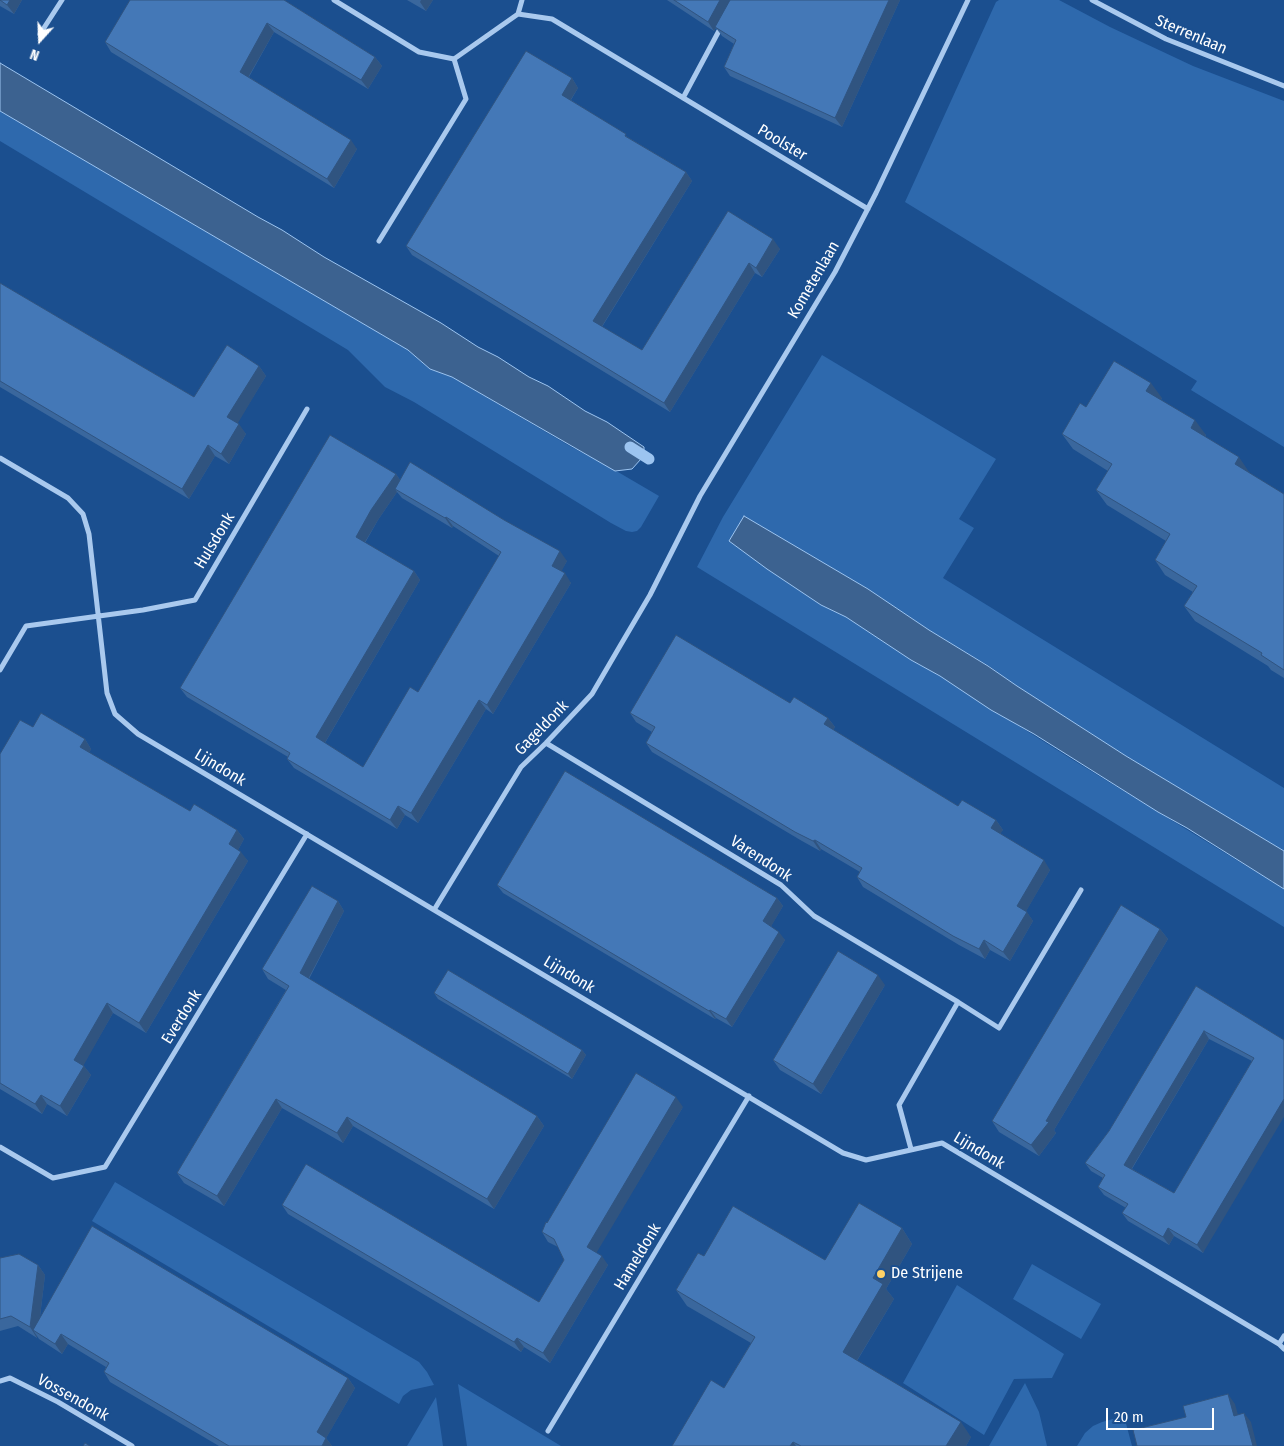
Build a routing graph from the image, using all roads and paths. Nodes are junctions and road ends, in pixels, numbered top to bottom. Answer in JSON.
{"nodes":[{"id":1,"x":62,"y":0,"type":"edge"},
{"id":2,"x":334,"y":0,"type":"edge"},
{"id":3,"x":522,"y":0,"type":"edge"},
{"id":4,"x":968,"y":0,"type":"edge"},
{"id":5,"x":1092,"y":0,"type":"edge"},
{"id":6,"x":518,"y":14,"type":"junction"},
{"id":7,"x":722,"y":24,"type":"edge"},
{"id":8,"x":40,"y":34,"type":"dead end"},
{"id":9,"x":454,"y":59,"type":"junction"},
{"id":10,"x":1284,"y":86,"type":"edge"},
{"id":11,"x":683,"y":98,"type":"junction"},
{"id":12,"x":868,"y":209,"type":"junction"},
{"id":13,"x":380,"y":241,"type":"dead end"},
{"id":14,"x":307,"y":410,"type":"dead end"},
{"id":15,"x":0,"y":458,"type":"edge"},
{"id":16,"x":666,"y":564,"type":"joint"},
{"id":17,"x":98,"y":616,"type":"junction"},
{"id":18,"x":0,"y":670,"type":"edge"},
{"id":19,"x":546,"y":743,"type":"junction"},
{"id":20,"x":307,"y":834,"type":"junction"},
{"id":21,"x":1081,"y":890,"type":"dead end"},
{"id":22,"x":434,"y":910,"type":"junction"},
{"id":23,"x":958,"y":1002,"type":"junction"},
{"id":24,"x":749,"y":1096,"type":"junction"},
{"id":25,"x":0,"y":1147,"type":"edge"},
{"id":26,"x":911,"y":1149,"type":"junction"},
{"id":27,"x":1284,"y":1336,"type":"edge"},
{"id":28,"x":1279,"y":1344,"type":"junction"},
{"id":29,"x":1284,"y":1348,"type":"edge"},
{"id":30,"x":0,"y":1381,"type":"edge"},
{"id":31,"x":548,"y":1431,"type":"dead end"},
{"id":32,"x":132,"y":1446,"type":"edge"}],
"edges":[{"from":1,"to":8,"type":"street"},
{"from":2,"to":9,"type":"street"},
{"from":3,"to":6,"type":"street"},
{"from":4,"to":12,"type":"street","name":"Kometenlaan"},
{"from":5,"to":10,"type":"street","name":"Sterrenlaan"},
{"from":6,"to":9,"type":"street"},
{"from":6,"to":11,"type":"street","name":"Poolster"},
{"from":7,"to":11,"type":"street"},
{"from":9,"to":13,"type":"street"},
{"from":11,"to":12,"type":"street","name":"Poolster"},
{"from":12,"to":16,"type":"street","name":"Kometenlaan"},
{"from":14,"to":17,"type":"street","name":"Hulsdonk"},
{"from":15,"to":17,"type":"street","name":"Lijndonk"},
{"from":16,"to":19,"type":"street","name":"Gageldonk"},
{"from":17,"to":18,"type":"street"},
{"from":17,"to":20,"type":"street","name":"Lijndonk"},
{"from":19,"to":22,"type":"street","name":"Gageldonk"},
{"from":19,"to":23,"type":"street","name":"Varendonk"},
{"from":20,"to":22,"type":"street","name":"Lijndonk"},
{"from":20,"to":25,"type":"street","name":"Everdonk"},
{"from":21,"to":23,"type":"street","name":"Varendonk"},
{"from":22,"to":24,"type":"street","name":"Lijndonk"},
{"from":23,"to":26,"type":"street"},
{"from":24,"to":26,"type":"street","name":"Lijndonk"},
{"from":24,"to":31,"type":"street","name":"Hameldonk"},
{"from":26,"to":28,"type":"street","name":"Lijndonk"},
{"from":27,"to":28,"type":"street"},
{"from":28,"to":29,"type":"street","name":"Lijndonk"},
{"from":30,"to":32,"type":"street","name":"Vossendonk"}]}
